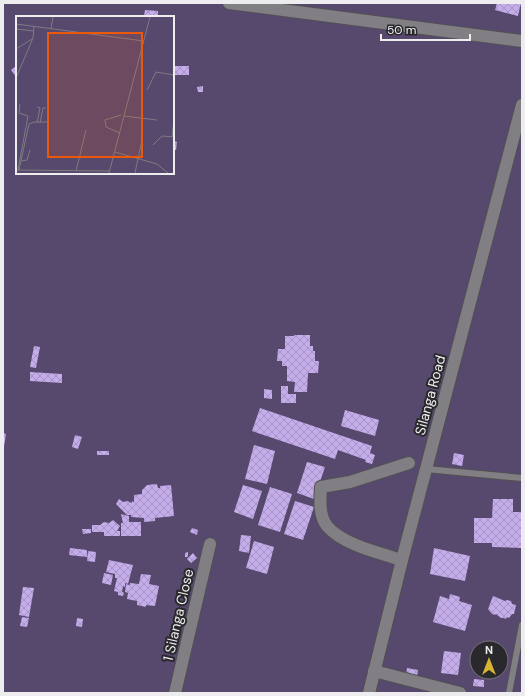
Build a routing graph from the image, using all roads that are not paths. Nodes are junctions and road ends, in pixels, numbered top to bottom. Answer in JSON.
{"nodes":[{"id":1,"x":229,"y":3,"type":"edge"},
{"id":2,"x":522,"y":41,"type":"edge"},
{"id":3,"x":522,"y":105,"type":"edge"},
{"id":4,"x":409,"y":463,"type":"dead end"},
{"id":5,"x":426,"y":469,"type":"junction"},
{"id":6,"x":522,"y":478,"type":"edge"},
{"id":7,"x":210,"y":544,"type":"dead end"},
{"id":8,"x":402,"y":560,"type":"junction"},
{"id":9,"x":522,"y":625,"type":"edge"},
{"id":10,"x":374,"y":671,"type":"junction"},
{"id":11,"x":175,"y":693,"type":"edge"},
{"id":12,"x":369,"y":693,"type":"edge"},
{"id":13,"x":460,"y":693,"type":"edge"},
{"id":14,"x":509,"y":693,"type":"edge"}],
"edges":[{"from":1,"to":2,"type":"street"},
{"from":3,"to":5,"type":"street","name":"Silanga Road"},
{"from":4,"to":8,"type":"street"},
{"from":5,"to":6,"type":"lane"},
{"from":5,"to":8,"type":"street","name":"Silanga Road"},
{"from":7,"to":11,"type":"street","name":"1 Silanga Close"},
{"from":8,"to":10,"type":"street","name":"Silanga Road"},
{"from":9,"to":14,"type":"lane"},
{"from":10,"to":12,"type":"street","name":"Silanga Road"},
{"from":10,"to":13,"type":"street"}]}
